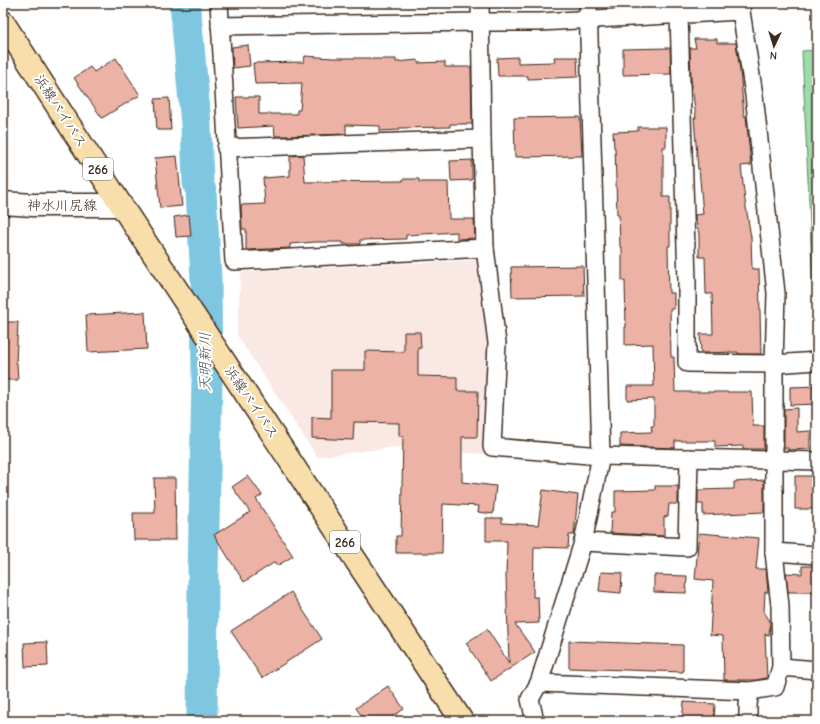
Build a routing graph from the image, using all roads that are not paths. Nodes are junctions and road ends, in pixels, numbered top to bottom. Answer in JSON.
{"nodes":[{"id":1,"x":219,"y":3,"type":"edge"},
{"id":2,"x":480,"y":3,"type":"edge"},
{"id":3,"x":742,"y":7,"type":"edge"},
{"id":4,"x":588,"y":11,"type":"edge"},
{"id":5,"x":679,"y":15,"type":"junction"},
{"id":6,"x":3,"y":22,"type":"edge"},
{"id":7,"x":480,"y":22,"type":"junction"},
{"id":8,"x":220,"y":26,"type":"junction"},
{"id":9,"x":482,"y":139,"type":"junction"},
{"id":10,"x":226,"y":148,"type":"junction"},
{"id":11,"x":3,"y":203,"type":"edge"},
{"id":12,"x":121,"y":205,"type":"junction"},
{"id":13,"x":486,"y":248,"type":"junction"},
{"id":14,"x":817,"y":361,"type":"edge"},
{"id":15,"x":774,"y":364,"type":"junction"},
{"id":16,"x":601,"y":456,"type":"junction"},
{"id":17,"x":689,"y":458,"type":"junction"},
{"id":18,"x":775,"y":460,"type":"junction"},
{"id":19,"x":817,"y":461,"type":"edge"},
{"id":20,"x":583,"y":542,"type":"junction"},
{"id":21,"x":774,"y":552,"type":"junction"},
{"id":22,"x":817,"y":555,"type":"edge"},
{"id":23,"x":780,"y":667,"type":"junction"},
{"id":24,"x":817,"y":670,"type":"edge"},
{"id":25,"x":540,"y":683,"type":"junction"},
{"id":26,"x":750,"y":690,"type":"junction"},
{"id":27,"x":462,"y":721,"type":"edge"},
{"id":28,"x":535,"y":721,"type":"edge"},
{"id":29,"x":748,"y":721,"type":"edge"}],
"edges":[{"from":1,"to":8,"type":"street"},
{"from":2,"to":7,"type":"street"},
{"from":3,"to":5,"type":"street"},
{"from":3,"to":15,"type":"street"},
{"from":4,"to":5,"type":"street"},
{"from":4,"to":7,"type":"street"},
{"from":4,"to":16,"type":"street"},
{"from":5,"to":15,"type":"street"},
{"from":6,"to":12,"type":"highway","name":"浜線バイパス","number":"266"},
{"from":7,"to":8,"type":"street"},
{"from":7,"to":9,"type":"street"},
{"from":8,"to":10,"type":"street"},
{"from":9,"to":10,"type":"street"},
{"from":9,"to":13,"type":"street"},
{"from":10,"to":13,"type":"street"},
{"from":11,"to":12,"type":"main road","name":"神水川尻線"},
{"from":12,"to":27,"type":"highway","name":"浜線バイパス","number":"266"},
{"from":13,"to":16,"type":"street"},
{"from":14,"to":15,"type":"street"},
{"from":15,"to":18,"type":"street"},
{"from":16,"to":17,"type":"street"},
{"from":16,"to":20,"type":"street"},
{"from":17,"to":18,"type":"street"},
{"from":17,"to":20,"type":"street"},
{"from":18,"to":19,"type":"street"},
{"from":18,"to":21,"type":"street"},
{"from":20,"to":25,"type":"street"},
{"from":21,"to":22,"type":"street"},
{"from":21,"to":23,"type":"street"},
{"from":23,"to":24,"type":"street"},
{"from":23,"to":26,"type":"street"},
{"from":25,"to":26,"type":"street"},
{"from":25,"to":28,"type":"street"},
{"from":26,"to":29,"type":"street"}]}
